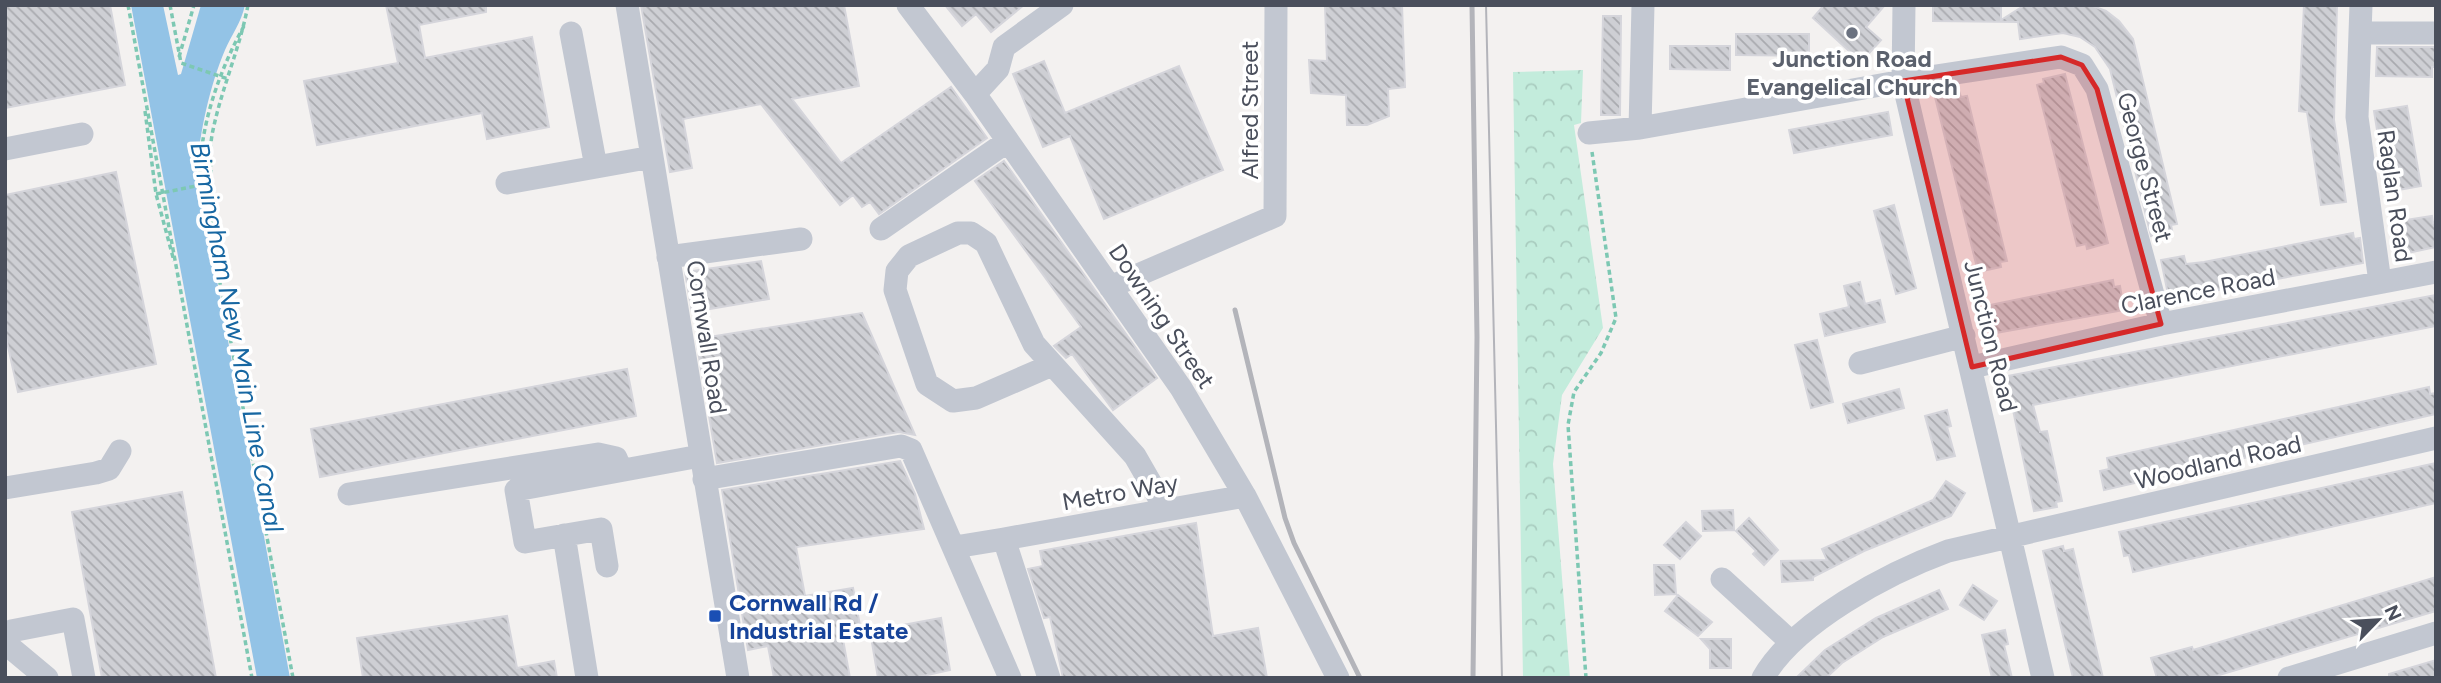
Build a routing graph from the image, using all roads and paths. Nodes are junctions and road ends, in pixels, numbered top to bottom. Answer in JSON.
{"nodes":[{"id":1,"x":128,"y":5,"type":"edge"},
{"id":2,"x":170,"y":5,"type":"edge"},
{"id":3,"x":194,"y":5,"type":"edge"},
{"id":4,"x":248,"y":5,"type":"edge"},
{"id":5,"x":627,"y":5,"type":"edge"},
{"id":6,"x":908,"y":5,"type":"edge"},
{"id":7,"x":1062,"y":5,"type":"edge"},
{"id":8,"x":1276,"y":5,"type":"edge"},
{"id":9,"x":1643,"y":5,"type":"edge"},
{"id":10,"x":1904,"y":5,"type":"edge"},
{"id":11,"x":2361,"y":5,"type":"edge"},
{"id":12,"x":244,"y":26,"type":"junction"},
{"id":13,"x":571,"y":33,"type":"dead end"},
{"id":14,"x":2360,"y":33,"type":"junction"},
{"id":15,"x":2436,"y":33,"type":"edge"},
{"id":16,"x":180,"y":61,"type":"junction"},
{"id":17,"x":141,"y":79,"type":"junction"},
{"id":18,"x":228,"y":79,"type":"junction"},
{"id":19,"x":1903,"y":81,"type":"junction"},
{"id":20,"x":975,"y":94,"type":"junction"},
{"id":21,"x":1640,"y":128,"type":"junction"},
{"id":22,"x":206,"y":129,"type":"junction"},
{"id":23,"x":212,"y":131,"type":"junction"},
{"id":24,"x":1589,"y":133,"type":"joint"},
{"id":25,"x":82,"y":134,"type":"dead end"},
{"id":26,"x":1008,"y":141,"type":"junction"},
{"id":27,"x":5,"y":149,"type":"edge"},
{"id":28,"x":652,"y":157,"type":"junction"},
{"id":29,"x":597,"y":167,"type":"junction"},
{"id":30,"x":507,"y":183,"type":"dead end"},
{"id":31,"x":209,"y":184,"type":"junction"},
{"id":32,"x":156,"y":194,"type":"junction"},
{"id":33,"x":881,"y":229,"type":"dead end"},
{"id":34,"x":210,"y":232,"type":"junction"},
{"id":35,"x":801,"y":239,"type":"dead end"},
{"id":36,"x":668,"y":257,"type":"junction"},
{"id":37,"x":2436,"y":272,"type":"edge"},
{"id":38,"x":2380,"y":282,"type":"junction"},
{"id":39,"x":181,"y":287,"type":"junction"},
{"id":40,"x":1110,"y":287,"type":"junction"},
{"id":41,"x":2161,"y":324,"type":"junction"},
{"id":42,"x":1964,"y":336,"type":"junction"},
{"id":43,"x":1860,"y":363,"type":"dead end"},
{"id":44,"x":1052,"y":365,"type":"junction"},
{"id":45,"x":1972,"y":367,"type":"junction"},
{"id":46,"x":2436,"y":438,"type":"edge"},
{"id":47,"x":120,"y":451,"type":"dead end"},
{"id":48,"x":700,"y":456,"type":"junction"},
{"id":49,"x":621,"y":470,"type":"junction"},
{"id":50,"x":704,"y":479,"type":"junction"},
{"id":51,"x":5,"y":488,"type":"edge"},
{"id":52,"x":349,"y":494,"type":"dead end"},
{"id":53,"x":1245,"y":496,"type":"junction"},
{"id":54,"x":1166,"y":510,"type":"junction"},
{"id":55,"x":564,"y":535,"type":"junction"},
{"id":56,"x":2012,"y":537,"type":"junction"},
{"id":57,"x":1004,"y":540,"type":"junction"},
{"id":58,"x":955,"y":547,"type":"junction"},
{"id":59,"x":607,"y":566,"type":"dead end"},
{"id":60,"x":1723,"y":579,"type":"dead end"},
{"id":61,"x":2436,"y":633,"type":"edge"},
{"id":62,"x":1791,"y":642,"type":"junction"},
{"id":63,"x":6,"y":643,"type":"edge"},
{"id":64,"x":47,"y":678,"type":"edge"},
{"id":65,"x":83,"y":678,"type":"edge"},
{"id":66,"x":251,"y":678,"type":"edge"},
{"id":67,"x":293,"y":678,"type":"edge"},
{"id":68,"x":587,"y":678,"type":"edge"},
{"id":69,"x":738,"y":678,"type":"edge"},
{"id":70,"x":1010,"y":678,"type":"edge"},
{"id":71,"x":1049,"y":678,"type":"edge"},
{"id":72,"x":1338,"y":678,"type":"edge"},
{"id":73,"x":1586,"y":678,"type":"edge"},
{"id":74,"x":1763,"y":678,"type":"edge"},
{"id":75,"x":2043,"y":678,"type":"edge"},
{"id":76,"x":2290,"y":678,"type":"edge"}],
"edges":[{"from":1,"to":17,"type":"path"},
{"from":2,"to":16,"type":"path"},
{"from":3,"to":16,"type":"path"},
{"from":4,"to":12,"type":"path"},
{"from":5,"to":28,"type":"street","name":"Cornwall Road"},
{"from":6,"to":20,"type":"street","name":"Downing Street"},
{"from":7,"to":20,"type":"street"},
{"from":8,"to":40,"type":"street","name":"Alfred Street"},
{"from":9,"to":21,"type":"street"},
{"from":10,"to":19,"type":"street","name":"Junction Road"},
{"from":11,"to":14,"type":"street","name":"Raglan Road"},
{"from":12,"to":18,"type":"path"},
{"from":12,"to":22,"type":"path"},
{"from":13,"to":29,"type":"street"},
{"from":14,"to":15,"type":"street"},
{"from":14,"to":38,"type":"street","name":"Raglan Road"},
{"from":16,"to":18,"type":"path"},
{"from":17,"to":32,"type":"path"},
{"from":17,"to":39,"type":"path"},
{"from":18,"to":23,"type":"path"},
{"from":19,"to":21,"type":"street","name":"George Street"},
{"from":19,"to":41,"type":"street","name":"George Street"},
{"from":19,"to":42,"type":"street","name":"Junction Road"},
{"from":20,"to":26,"type":"street","name":"Downing Street"},
{"from":21,"to":24,"type":"street","name":"George Street"},
{"from":22,"to":23,"type":"path"},
{"from":22,"to":34,"type":"path"},
{"from":23,"to":31,"type":"path"},
{"from":24,"to":73,"type":"path"},
{"from":25,"to":27,"type":"street"},
{"from":26,"to":33,"type":"street"},
{"from":26,"to":40,"type":"street","name":"Downing Street"},
{"from":28,"to":29,"type":"street"},
{"from":28,"to":36,"type":"street","name":"Cornwall Road"},
{"from":29,"to":30,"type":"street"},
{"from":31,"to":32,"type":"path"},
{"from":31,"to":34,"type":"path"},
{"from":32,"to":39,"type":"path"},
{"from":34,"to":67,"type":"path"},
{"from":35,"to":36,"type":"street"},
{"from":36,"to":48,"type":"street","name":"Cornwall Road"},
{"from":37,"to":38,"type":"street","name":"Clarence Road"},
{"from":38,"to":41,"type":"street","name":"Clarence Road"},
{"from":39,"to":66,"type":"path"},
{"from":40,"to":53,"type":"street","name":"Downing Street"},
{"from":41,"to":45,"type":"street","name":"Clarence Road"},
{"from":42,"to":43,"type":"street"},
{"from":42,"to":45,"type":"street","name":"Junction Road"},
{"from":44,"to":44,"type":"street"},
{"from":44,"to":54,"type":"street"},
{"from":45,"to":56,"type":"street","name":"Junction Road"},
{"from":46,"to":56,"type":"street","name":"Woodland Road"},
{"from":47,"to":51,"type":"street"},
{"from":48,"to":49,"type":"street"},
{"from":48,"to":50,"type":"street","name":"Cornwall Road"},
{"from":49,"to":52,"type":"street"},
{"from":49,"to":55,"type":"street"},
{"from":50,"to":58,"type":"street"},
{"from":50,"to":69,"type":"street","name":"Cornwall Road"},
{"from":53,"to":54,"type":"street","name":"Metro Way"},
{"from":53,"to":72,"type":"street","name":"Downing Street"},
{"from":54,"to":57,"type":"street","name":"Metro Way"},
{"from":55,"to":59,"type":"street"},
{"from":55,"to":68,"type":"street"},
{"from":56,"to":62,"type":"street","name":"Woodland Road"},
{"from":56,"to":75,"type":"street","name":"Junction Road"},
{"from":57,"to":58,"type":"street","name":"Metro Way"},
{"from":57,"to":71,"type":"street"},
{"from":58,"to":70,"type":"street"},
{"from":60,"to":62,"type":"street"},
{"from":61,"to":76,"type":"street"},
{"from":62,"to":74,"type":"street","name":"Woodland Road"},
{"from":63,"to":64,"type":"street"},
{"from":63,"to":65,"type":"street"}]}
